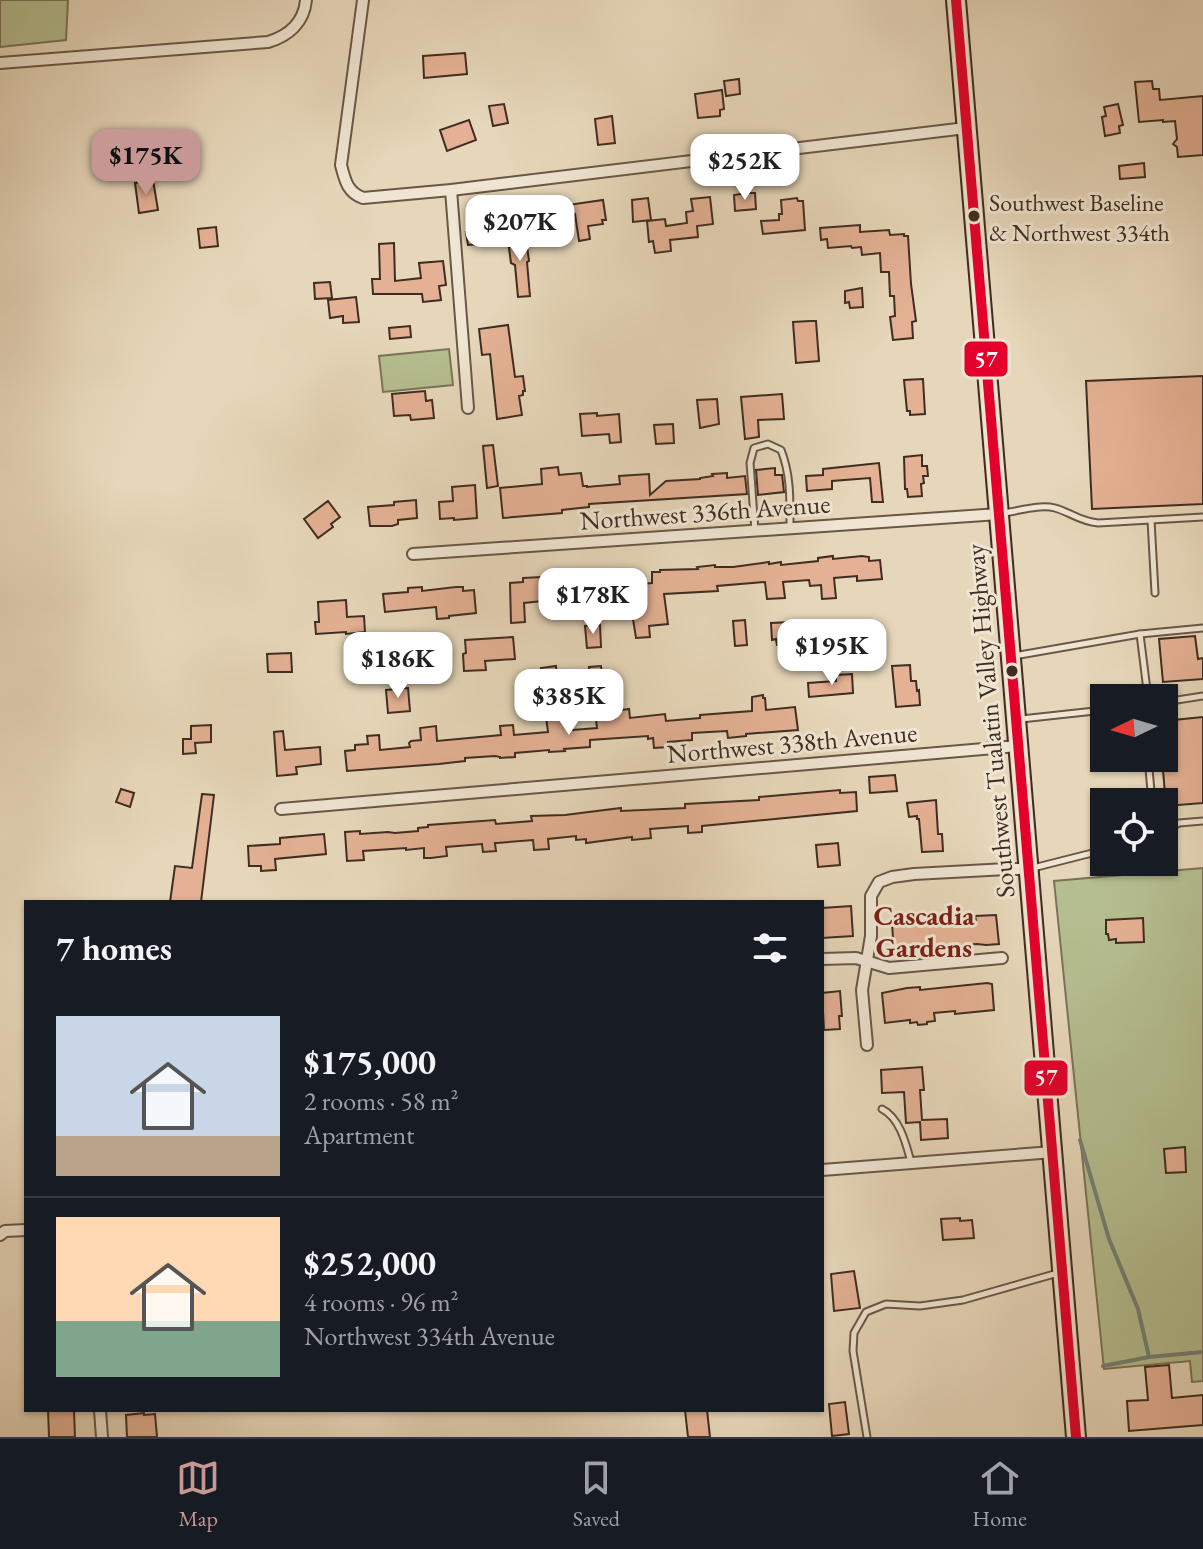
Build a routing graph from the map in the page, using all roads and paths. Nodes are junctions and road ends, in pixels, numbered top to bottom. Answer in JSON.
{"nodes":[{"id":1,"x":306,"y":0,"type":"edge"},
{"id":2,"x":363,"y":0,"type":"edge"},
{"id":3,"x":956,"y":0,"type":"edge"},
{"id":4,"x":0,"y":63,"type":"edge"},
{"id":5,"x":966,"y":128,"type":"junction"},
{"id":6,"x":451,"y":190,"type":"junction"},
{"id":7,"x":468,"y":408,"type":"dead end"},
{"id":8,"x":999,"y":514,"type":"junction"},
{"id":9,"x":1203,"y":517,"type":"edge"},
{"id":10,"x":1151,"y":520,"type":"junction"},
{"id":11,"x":790,"y":528,"type":"junction"},
{"id":12,"x":755,"y":531,"type":"junction"},
{"id":13,"x":413,"y":554,"type":"dead end"},
{"id":14,"x":1155,"y":593,"type":"dead end"},
{"id":15,"x":1203,"y":628,"type":"edge"},
{"id":16,"x":1140,"y":634,"type":"junction"},
{"id":17,"x":1011,"y":656,"type":"junction"},
{"id":18,"x":1146,"y":684,"type":"edge"},
{"id":19,"x":1203,"y":696,"type":"edge"},
{"id":20,"x":1178,"y":700,"type":"edge"},
{"id":21,"x":1090,"y":711,"type":"edge"},
{"id":22,"x":1016,"y":719,"type":"junction"},
{"id":23,"x":1019,"y":746,"type":"junction"},
{"id":24,"x":281,"y":809,"type":"dead end"},
{"id":25,"x":1203,"y":821,"type":"edge"},
{"id":26,"x":1178,"y":824,"type":"edge"},
{"id":27,"x":1090,"y":854,"type":"edge"},
{"id":28,"x":1029,"y":869,"type":"junction"},
{"id":29,"x":1002,"y":958,"type":"dead end"},
{"id":30,"x":824,"y":959,"type":"edge"},
{"id":31,"x":868,"y":962,"type":"junction"},
{"id":32,"x":867,"y":1045,"type":"dead end"},
{"id":33,"x":882,"y":1109,"type":"dead end"},
{"id":34,"x":1053,"y":1152,"type":"junction"},
{"id":35,"x":911,"y":1163,"type":"junction"},
{"id":36,"x":824,"y":1170,"type":"edge"},
{"id":37,"x":24,"y":1230,"type":"edge"},
{"id":38,"x":0,"y":1235,"type":"edge"},
{"id":39,"x":1062,"y":1272,"type":"junction"},
{"id":40,"x":100,"y":1412,"type":"edge"},
{"id":41,"x":102,"y":1437,"type":"edge"},
{"id":42,"x":867,"y":1437,"type":"edge"},
{"id":43,"x":1076,"y":1437,"type":"edge"}],
"edges":[{"from":1,"to":4,"type":"street"},
{"from":2,"to":6,"type":"street"},
{"from":3,"to":5,"type":"highway","name":"Southwest Tualatin Valley Highway"},
{"from":5,"to":6,"type":"street"},
{"from":5,"to":8,"type":"highway","name":"Southwest Tualatin Valley Highway"},
{"from":6,"to":7,"type":"street"},
{"from":8,"to":10,"type":"lane"},
{"from":8,"to":11,"type":"street","name":"Northwest 336th Avenue"},
{"from":8,"to":17,"type":"highway","name":"Southwest Tualatin Valley Highway"},
{"from":9,"to":10,"type":"lane"},
{"from":10,"to":14,"type":"lane"},
{"from":11,"to":12,"type":"street","name":"Northwest 336th Avenue"},
{"from":11,"to":12,"type":"lane"},
{"from":12,"to":13,"type":"street","name":"Northwest 336th Avenue"},
{"from":15,"to":16,"type":"lane"},
{"from":16,"to":17,"type":"lane"},
{"from":16,"to":18,"type":"lane"},
{"from":17,"to":22,"type":"highway","name":"Southwest Tualatin Valley Highway"},
{"from":19,"to":20,"type":"lane"},
{"from":21,"to":22,"type":"lane"},
{"from":22,"to":23,"type":"highway","name":"Southwest Tualatin Valley Highway"},
{"from":23,"to":24,"type":"street","name":"Northwest 338th Avenue"},
{"from":23,"to":28,"type":"highway","name":"Southwest Tualatin Valley Highway"},
{"from":25,"to":26,"type":"lane"},
{"from":27,"to":28,"type":"lane"},
{"from":28,"to":31,"type":"street"},
{"from":28,"to":34,"type":"highway","name":"Southwest Tualatin Valley Highway"},
{"from":29,"to":31,"type":"street"},
{"from":30,"to":31,"type":"street"},
{"from":31,"to":32,"type":"street"},
{"from":33,"to":35,"type":"lane"},
{"from":34,"to":35,"type":"street"},
{"from":34,"to":39,"type":"highway","name":"Southwest Tualatin Valley Highway"},
{"from":35,"to":36,"type":"street"},
{"from":37,"to":38,"type":"street"},
{"from":39,"to":42,"type":"lane"},
{"from":39,"to":43,"type":"highway","name":"Southwest Tualatin Valley Highway"},
{"from":40,"to":41,"type":"street"}]}
